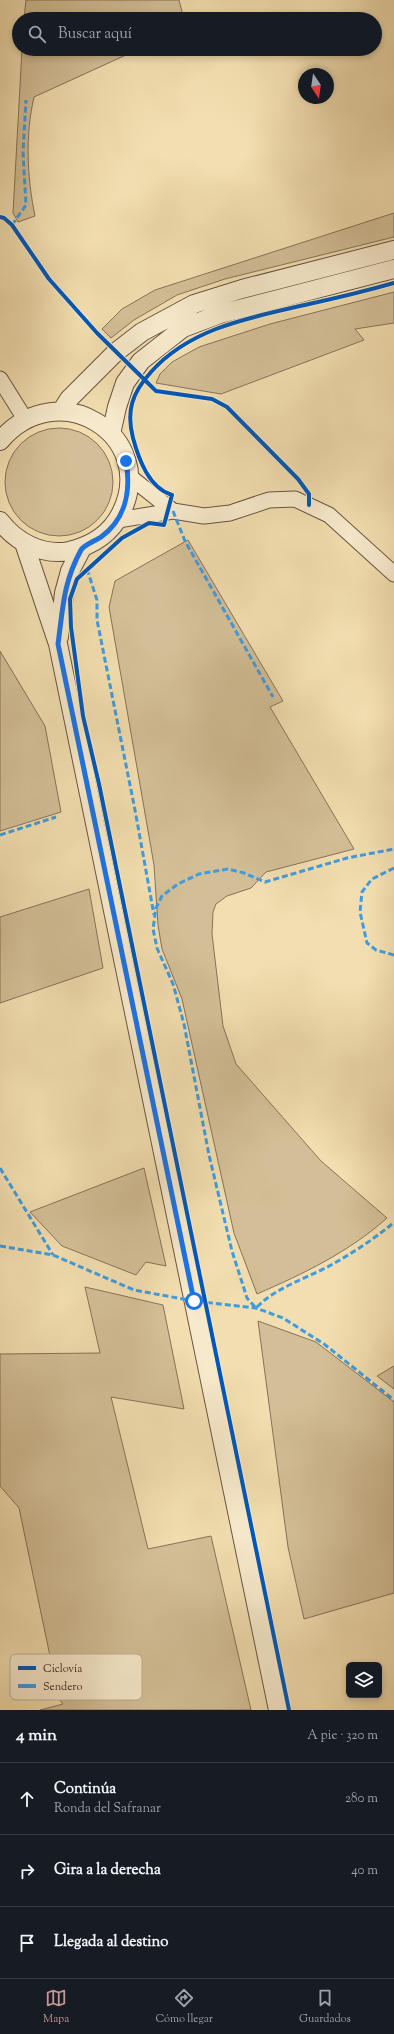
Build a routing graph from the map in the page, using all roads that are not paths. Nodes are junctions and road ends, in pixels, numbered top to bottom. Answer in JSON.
{"nodes":[{"id":1,"x":394,"y":250,"type":"edge"},
{"id":2,"x":394,"y":269,"type":"edge"},
{"id":3,"x":0,"y":379,"type":"edge"},
{"id":4,"x":62,"y":410,"type":"junction"},
{"id":5,"x":25,"y":419,"type":"junction"},
{"id":6,"x":111,"y":434,"type":"junction"},
{"id":7,"x":0,"y":440,"type":"edge"},
{"id":8,"x":129,"y":476,"type":"junction"},
{"id":9,"x":173,"y":511,"type":"junction"},
{"id":10,"x":118,"y":520,"type":"junction"},
{"id":11,"x":0,"y":521,"type":"edge"},
{"id":12,"x":24,"y":543,"type":"junction"},
{"id":13,"x":82,"y":548,"type":"junction"},
{"id":14,"x":394,"y":574,"type":"edge"},
{"id":15,"x":58,"y":644,"type":"junction"},
{"id":16,"x":278,"y":1710,"type":"edge"}],
"edges":[{"from":1,"to":4,"type":"street"},
{"from":2,"to":6,"type":"street"},
{"from":3,"to":5,"type":"street"},
{"from":4,"to":5,"type":"street"},
{"from":4,"to":6,"type":"street"},
{"from":5,"to":7,"type":"street"},
{"from":6,"to":8,"type":"street"},
{"from":8,"to":9,"type":"street"},
{"from":8,"to":10,"type":"street"},
{"from":9,"to":10,"type":"street"},
{"from":9,"to":14,"type":"street"},
{"from":10,"to":13,"type":"street"},
{"from":11,"to":12,"type":"street"},
{"from":12,"to":13,"type":"street"},
{"from":12,"to":15,"type":"street"},
{"from":13,"to":15,"type":"street"},
{"from":15,"to":16,"type":"street"}]}
